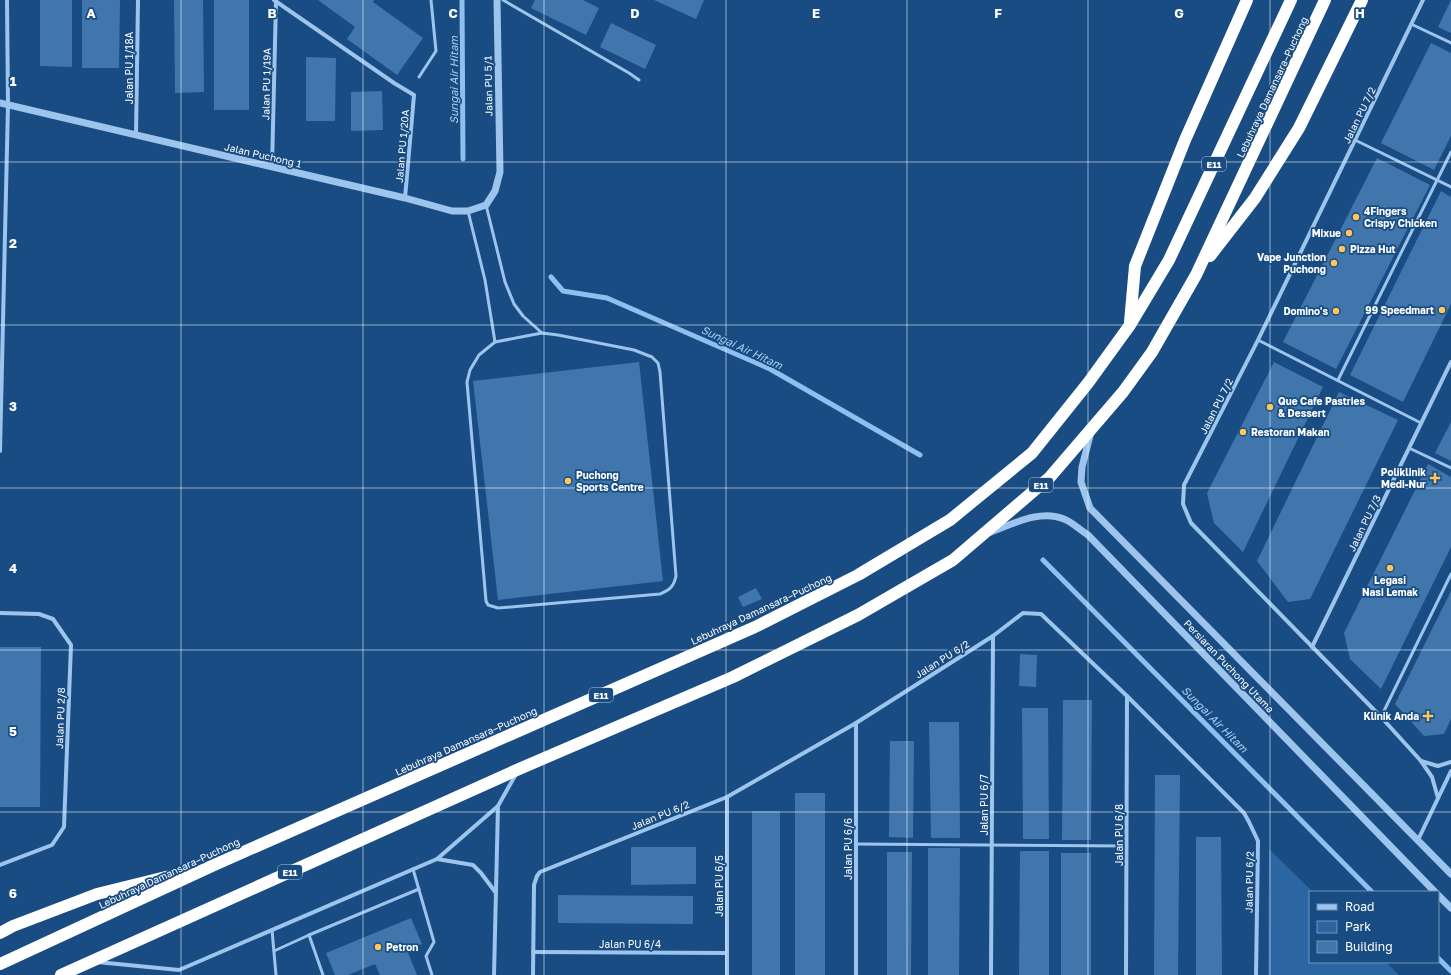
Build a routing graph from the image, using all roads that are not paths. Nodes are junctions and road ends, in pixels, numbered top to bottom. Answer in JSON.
{"nodes":[{"id":1,"x":7,"y":0,"type":"edge"},
{"id":2,"x":138,"y":0,"type":"edge"},
{"id":3,"x":275,"y":0,"type":"edge"},
{"id":4,"x":431,"y":0,"type":"edge"},
{"id":5,"x":496,"y":0,"type":"edge"},
{"id":6,"x":503,"y":0,"type":"edge"},
{"id":7,"x":1247,"y":0,"type":"edge"},
{"id":8,"x":1291,"y":0,"type":"edge"},
{"id":9,"x":1325,"y":0,"type":"edge"},
{"id":10,"x":1362,"y":0,"type":"edge"},
{"id":11,"x":1423,"y":0,"type":"edge"},
{"id":12,"x":1411,"y":24,"type":"junction"},
{"id":13,"x":1451,"y":43,"type":"edge"},
{"id":14,"x":419,"y":77,"type":"dead end"},
{"id":15,"x":638,"y":80,"type":"dead end"},
{"id":16,"x":0,"y":103,"type":"edge"},
{"id":17,"x":8,"y":105,"type":"junction"},
{"id":18,"x":136,"y":135,"type":"junction"},
{"id":19,"x":1355,"y":140,"type":"junction"},
{"id":20,"x":1451,"y":152,"type":"edge"},
{"id":21,"x":272,"y":167,"type":"junction"},
{"id":22,"x":1437,"y":180,"type":"junction"},
{"id":23,"x":1451,"y":187,"type":"edge"},
{"id":24,"x":406,"y":198,"type":"junction"},
{"id":25,"x":486,"y":204,"type":"junction"},
{"id":26,"x":468,"y":211,"type":"junction"},
{"id":27,"x":1196,"y":275,"type":"junction"},
{"id":28,"x":1130,"y":325,"type":"junction"},
{"id":29,"x":1,"y":332,"type":"edge"},
{"id":30,"x":542,"y":333,"type":"junction"},
{"id":31,"x":1258,"y":340,"type":"junction"},
{"id":32,"x":495,"y":342,"type":"junction"},
{"id":33,"x":1451,"y":362,"type":"edge"},
{"id":34,"x":1338,"y":380,"type":"junction"},
{"id":35,"x":1421,"y":423,"type":"junction"},
{"id":36,"x":1092,"y":430,"type":"junction"},
{"id":37,"x":1409,"y":448,"type":"junction"},
{"id":38,"x":0,"y":451,"type":"edge"},
{"id":39,"x":1451,"y":468,"type":"edge"},
{"id":40,"x":983,"y":534,"type":"junction"},
{"id":41,"x":1451,"y":574,"type":"edge"},
{"id":42,"x":0,"y":613,"type":"edge"},
{"id":43,"x":994,"y":636,"type":"junction"},
{"id":44,"x":1312,"y":647,"type":"junction"},
{"id":45,"x":1127,"y":696,"type":"junction"},
{"id":46,"x":1381,"y":717,"type":"junction"},
{"id":47,"x":856,"y":723,"type":"junction"},
{"id":48,"x":1421,"y":760,"type":"junction"},
{"id":49,"x":1451,"y":762,"type":"edge"},
{"id":50,"x":520,"y":769,"type":"junction"},
{"id":51,"x":1451,"y":771,"type":"edge"},
{"id":52,"x":727,"y":796,"type":"junction"},
{"id":53,"x":1438,"y":798,"type":"junction"},
{"id":54,"x":498,"y":806,"type":"junction"},
{"id":55,"x":1418,"y":840,"type":"junction"},
{"id":56,"x":856,"y":844,"type":"junction"},
{"id":57,"x":992,"y":845,"type":"junction"},
{"id":58,"x":1127,"y":846,"type":"junction"},
{"id":59,"x":437,"y":859,"type":"junction"},
{"id":60,"x":214,"y":865,"type":"junction"},
{"id":61,"x":0,"y":866,"type":"edge"},
{"id":62,"x":413,"y":869,"type":"junction"},
{"id":63,"x":1451,"y":874,"type":"edge"},
{"id":64,"x":419,"y":889,"type":"junction"},
{"id":65,"x":1434,"y":891,"type":"edge"},
{"id":66,"x":496,"y":893,"type":"junction"},
{"id":67,"x":1439,"y":896,"type":"edge"},
{"id":68,"x":1451,"y":908,"type":"edge"},
{"id":69,"x":272,"y":930,"type":"junction"},
{"id":70,"x":0,"y":933,"type":"edge"},
{"id":71,"x":309,"y":934,"type":"junction"},
{"id":72,"x":274,"y":950,"type":"junction"},
{"id":73,"x":533,"y":952,"type":"junction"},
{"id":74,"x":727,"y":952,"type":"junction"},
{"id":75,"x":89,"y":962,"type":"junction"},
{"id":76,"x":0,"y":964,"type":"edge"},
{"id":77,"x":179,"y":970,"type":"junction"},
{"id":78,"x":61,"y":975,"type":"edge"},
{"id":79,"x":178,"y":975,"type":"edge"},
{"id":80,"x":276,"y":975,"type":"edge"},
{"id":81,"x":323,"y":975,"type":"edge"},
{"id":82,"x":432,"y":975,"type":"edge"},
{"id":83,"x":494,"y":975,"type":"edge"},
{"id":84,"x":533,"y":975,"type":"edge"},
{"id":85,"x":727,"y":975,"type":"edge"},
{"id":86,"x":856,"y":975,"type":"edge"},
{"id":87,"x":991,"y":975,"type":"edge"},
{"id":88,"x":1126,"y":975,"type":"edge"},
{"id":89,"x":1256,"y":975,"type":"edge"}],
"edges":[{"from":1,"to":17,"type":"street"},
{"from":2,"to":18,"type":"street","name":"Jalan PU 1/18A"},
{"from":3,"to":21,"type":"street","name":"Jalan PU 1/19A"},
{"from":3,"to":24,"type":"street","name":"Jalan PU 1/20A"},
{"from":4,"to":14,"type":"lane"},
{"from":5,"to":25,"type":"street","name":"Jalan PU 5/1"},
{"from":6,"to":15,"type":"lane"},
{"from":7,"to":28,"type":"highway"},
{"from":8,"to":28,"type":"highway","name":"Lebuhraya Damansara–Puchong","number":"E11"},
{"from":9,"to":27,"type":"highway","name":"Lebuhraya Damansara–Puchong","number":"E11"},
{"from":10,"to":27,"type":"highway"},
{"from":11,"to":12,"type":"street","name":"Jalan PU 7/2"},
{"from":12,"to":13,"type":"lane"},
{"from":12,"to":19,"type":"street","name":"Jalan PU 7/2"},
{"from":16,"to":17,"type":"street","name":"Jalan Puchong 1"},
{"from":17,"to":18,"type":"street","name":"Jalan Puchong 1"},
{"from":17,"to":29,"type":"street"},
{"from":18,"to":21,"type":"street","name":"Jalan Puchong 1"},
{"from":19,"to":22,"type":"lane"},
{"from":19,"to":31,"type":"street","name":"Jalan PU 7/2"},
{"from":20,"to":22,"type":"lane"},
{"from":21,"to":24,"type":"street","name":"Jalan Puchong 1"},
{"from":22,"to":23,"type":"lane"},
{"from":22,"to":34,"type":"lane"},
{"from":24,"to":26,"type":"street","name":"Jalan Puchong 1"},
{"from":25,"to":26,"type":"street","name":"Jalan Puchong 1"},
{"from":25,"to":30,"type":"lane"},
{"from":26,"to":32,"type":"lane"},
{"from":27,"to":36,"type":"highway","name":"Lebuhraya Damansara–Puchong","number":"E11"},
{"from":28,"to":60,"type":"highway","name":"Lebuhraya Damansara–Puchong","number":"E11"},
{"from":29,"to":38,"type":"street"},
{"from":30,"to":32,"type":"lane"},
{"from":30,"to":32,"type":"lane"},
{"from":31,"to":34,"type":"lane"},
{"from":31,"to":44,"type":"street","name":"Jalan PU 7/2"},
{"from":33,"to":35,"type":"street","name":"Jalan PU 7/3"},
{"from":34,"to":35,"type":"lane"},
{"from":35,"to":37,"type":"street","name":"Jalan PU 7/3"},
{"from":36,"to":40,"type":"highway","name":"Lebuhraya Damansara–Puchong","number":"E11"},
{"from":36,"to":55,"type":"street","name":"Persiaran Puchong Utama"},
{"from":37,"to":39,"type":"lane"},
{"from":37,"to":44,"type":"street","name":"Jalan PU 7/3"},
{"from":40,"to":50,"type":"highway","name":"Lebuhraya Damansara–Puchong","number":"E11"},
{"from":40,"to":65,"type":"street","name":"Persiaran Puchong Utama"},
{"from":41,"to":46,"type":"lane"},
{"from":42,"to":61,"type":"street","name":"Jalan PU 2/8"},
{"from":43,"to":45,"type":"street","name":"Jalan PU 6/2"},
{"from":43,"to":47,"type":"street","name":"Jalan PU 6/2"},
{"from":43,"to":57,"type":"street","name":"Jalan PU 6/7"},
{"from":44,"to":46,"type":"street","name":"Jalan PU 7/2"},
{"from":45,"to":58,"type":"street","name":"Jalan PU 6/8"},
{"from":45,"to":89,"type":"street","name":"Jalan PU 6/2"},
{"from":46,"to":48,"type":"street","name":"Jalan PU 7/2"},
{"from":47,"to":52,"type":"street","name":"Jalan PU 6/2"},
{"from":47,"to":56,"type":"street","name":"Jalan PU 6/6"},
{"from":48,"to":49,"type":"street"},
{"from":48,"to":53,"type":"street","name":"Jalan PU 7/2"},
{"from":50,"to":54,"type":"street"},
{"from":50,"to":75,"type":"highway","name":"Lebuhraya Damansara–Puchong","number":"E11"},
{"from":51,"to":53,"type":"street"},
{"from":52,"to":73,"type":"street","name":"Jalan PU 6/2"},
{"from":52,"to":74,"type":"street","name":"Jalan PU 6/5"},
{"from":53,"to":55,"type":"street"},
{"from":54,"to":59,"type":"street"},
{"from":54,"to":66,"type":"street"},
{"from":55,"to":63,"type":"street","name":"Persiaran Puchong Utama"},
{"from":56,"to":57,"type":"lane"},
{"from":56,"to":86,"type":"street","name":"Jalan PU 6/6"},
{"from":57,"to":58,"type":"lane"},
{"from":57,"to":87,"type":"street","name":"Jalan PU 6/7"},
{"from":58,"to":88,"type":"street","name":"Jalan PU 6/8"},
{"from":59,"to":62,"type":"street"},
{"from":59,"to":66,"type":"street"},
{"from":60,"to":70,"type":"highway"},
{"from":60,"to":76,"type":"highway","name":"Lebuhraya Damansara–Puchong","number":"E11"},
{"from":62,"to":64,"type":"lane"},
{"from":62,"to":69,"type":"street"},
{"from":64,"to":71,"type":"lane"},
{"from":64,"to":82,"type":"lane"},
{"from":66,"to":83,"type":"street"},
{"from":67,"to":68,"type":"street"},
{"from":69,"to":72,"type":"lane"},
{"from":69,"to":77,"type":"street"},
{"from":71,"to":72,"type":"lane"},
{"from":71,"to":81,"type":"lane"},
{"from":72,"to":80,"type":"lane"},
{"from":73,"to":74,"type":"street","name":"Jalan PU 6/4"},
{"from":73,"to":84,"type":"street","name":"Jalan PU 6/2"},
{"from":74,"to":85,"type":"street","name":"Jalan PU 6/5"},
{"from":75,"to":77,"type":"street"},
{"from":75,"to":78,"type":"highway","name":"Lebuhraya Damansara–Puchong","number":"E11"},
{"from":77,"to":79,"type":"lane"}]}
